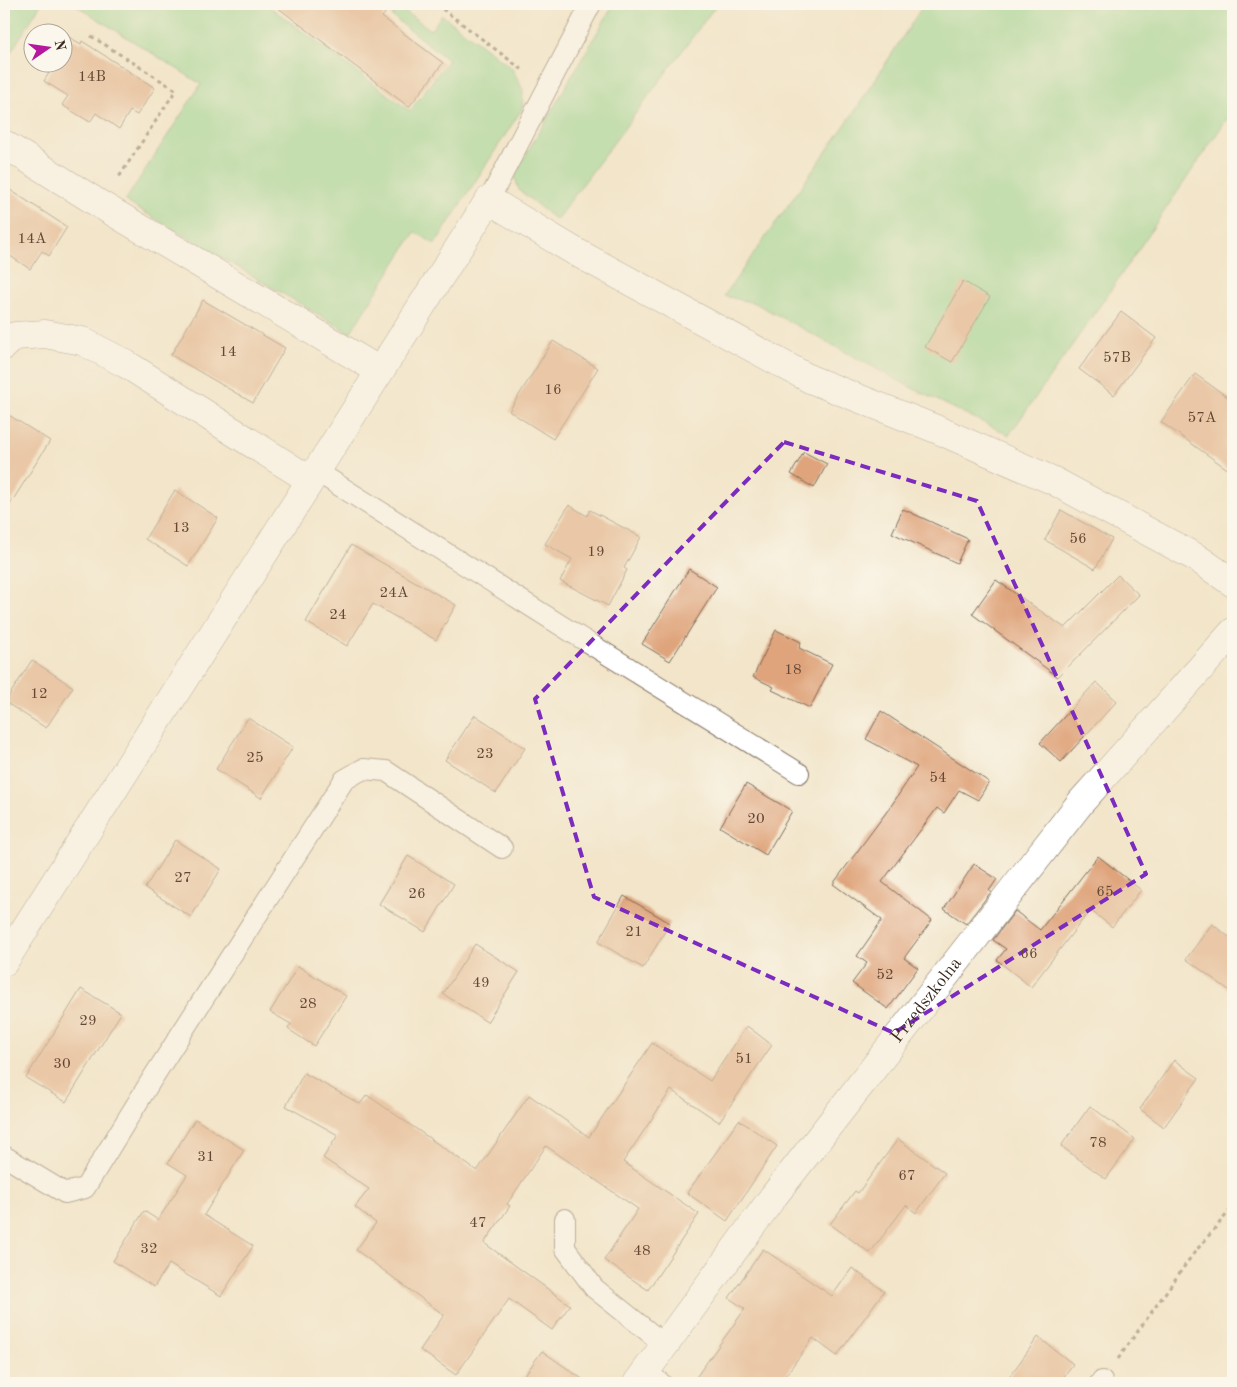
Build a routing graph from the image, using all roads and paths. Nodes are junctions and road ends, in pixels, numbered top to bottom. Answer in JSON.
{"nodes":[{"id":1,"x":436,"y":4,"type":"edge"},
{"id":2,"x":591,"y":4,"type":"edge"},
{"id":3,"x":91,"y":36,"type":"dead end"},
{"id":4,"x":546,"y":88,"type":"junction"},
{"id":5,"x":4,"y":144,"type":"edge"},
{"id":6,"x":489,"y":200,"type":"junction"},
{"id":7,"x":100,"y":205,"type":"junction"},
{"id":8,"x":4,"y":346,"type":"edge"},
{"id":9,"x":380,"y":371,"type":"junction"},
{"id":10,"x":313,"y":476,"type":"junction"},
{"id":11,"x":1233,"y":582,"type":"edge"},
{"id":12,"x":1233,"y":632,"type":"edge"},
{"id":13,"x":799,"y":773,"type":"dead end"},
{"id":14,"x":502,"y":848,"type":"dead end"},
{"id":15,"x":5,"y":958,"type":"edge"},
{"id":16,"x":4,"y":1156,"type":"edge"},
{"id":17,"x":1233,"y":1207,"type":"edge"},
{"id":18,"x":565,"y":1219,"type":"dead end"},
{"id":19,"x":665,"y":1345,"type":"junction"},
{"id":20,"x":648,"y":1379,"type":"edge"},
{"id":21,"x":1101,"y":1382,"type":"edge"}],
"edges":[{"from":1,"to":4,"type":"path"},
{"from":2,"to":4,"type":"lane"},
{"from":3,"to":7,"type":"path"},
{"from":4,"to":6,"type":"lane"},
{"from":5,"to":7,"type":"street"},
{"from":6,"to":9,"type":"street"},
{"from":6,"to":11,"type":"street"},
{"from":7,"to":9,"type":"street"},
{"from":8,"to":10,"type":"street"},
{"from":9,"to":10,"type":"street"},
{"from":10,"to":13,"type":"lane"},
{"from":10,"to":15,"type":"street"},
{"from":12,"to":19,"type":"street","name":"Przedszkolna"},
{"from":14,"to":16,"type":"lane"},
{"from":17,"to":21,"type":"path"},
{"from":18,"to":19,"type":"lane"},
{"from":19,"to":20,"type":"street","name":"Przedszkolna"}]}
